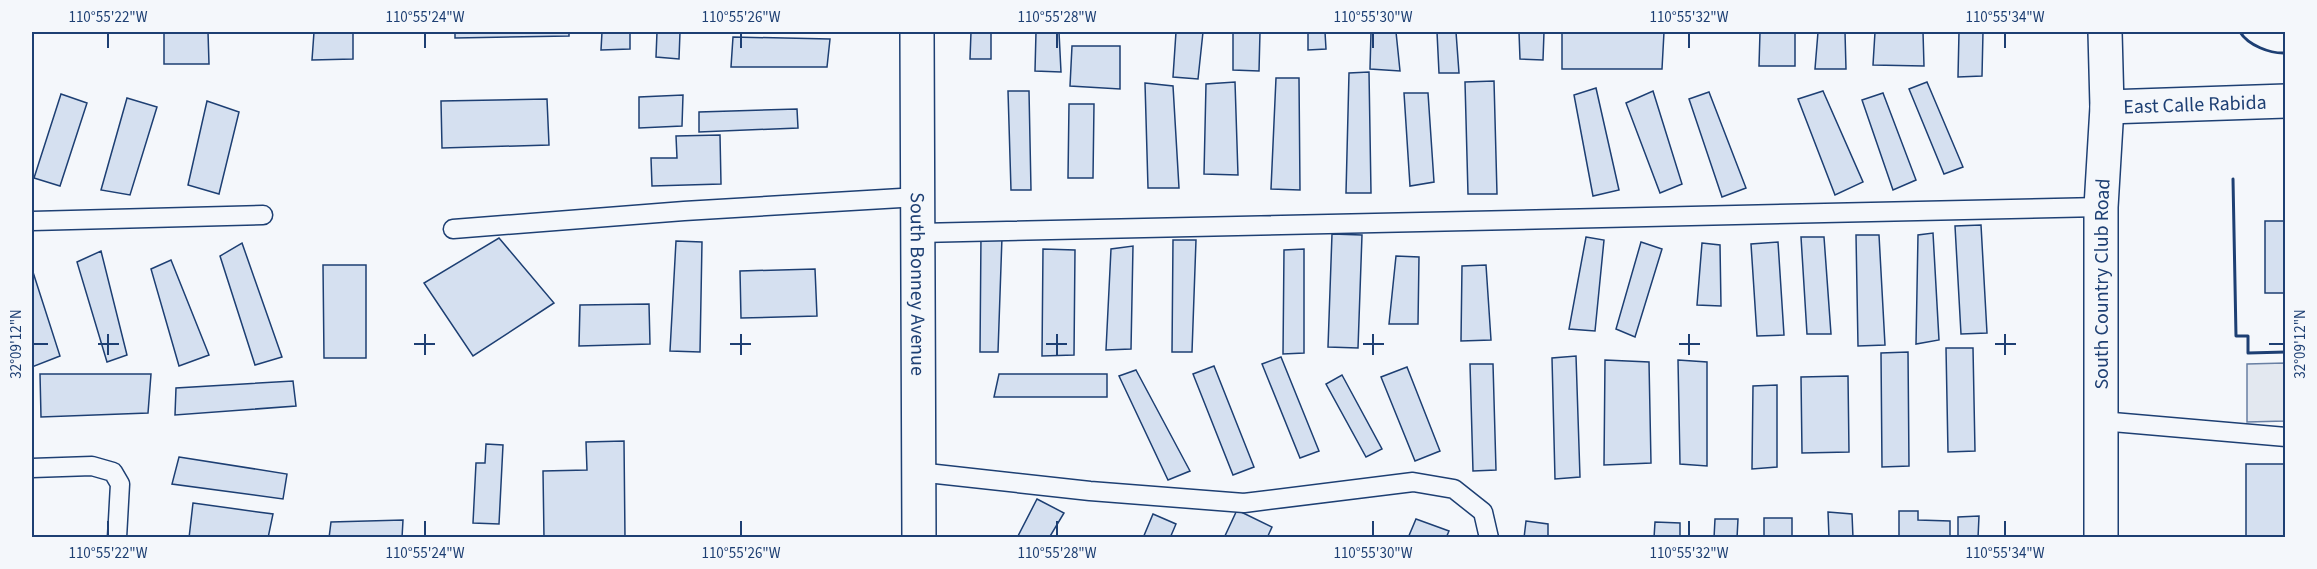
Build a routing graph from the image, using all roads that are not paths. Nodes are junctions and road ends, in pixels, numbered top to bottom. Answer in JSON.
{"nodes":[{"id":1,"x":918,"y":32,"type":"edge"},
{"id":2,"x":2105,"y":32,"type":"edge"},
{"id":3,"x":2286,"y":101,"type":"edge"},
{"id":4,"x":2107,"y":107,"type":"junction"},
{"id":5,"x":918,"y":197,"type":"junction"},
{"id":6,"x":2101,"y":207,"type":"junction"},
{"id":7,"x":263,"y":215,"type":"dead end"},
{"id":8,"x":32,"y":221,"type":"edge"},
{"id":9,"x":453,"y":229,"type":"dead end"},
{"id":10,"x":919,"y":232,"type":"junction"},
{"id":11,"x":2101,"y":421,"type":"junction"},
{"id":12,"x":2286,"y":437,"type":"edge"},
{"id":13,"x":32,"y":468,"type":"edge"},
{"id":14,"x":918,"y":472,"type":"junction"},
{"id":15,"x":117,"y":537,"type":"edge"},
{"id":16,"x":919,"y":537,"type":"edge"},
{"id":17,"x":1489,"y":537,"type":"edge"},
{"id":18,"x":2101,"y":537,"type":"edge"}],
"edges":[{"from":1,"to":5,"type":"street","name":"South Bonney Avenue"},
{"from":2,"to":4,"type":"street","name":"South Country Club Road"},
{"from":3,"to":4,"type":"street","name":"East Calle Rabida"},
{"from":4,"to":6,"type":"street","name":"South Country Club Road"},
{"from":5,"to":9,"type":"lane"},
{"from":5,"to":10,"type":"street","name":"South Bonney Avenue"},
{"from":6,"to":10,"type":"lane"},
{"from":6,"to":11,"type":"street","name":"South Country Club Road"},
{"from":7,"to":8,"type":"lane"},
{"from":10,"to":14,"type":"street","name":"South Bonney Avenue"},
{"from":11,"to":12,"type":"lane"},
{"from":11,"to":18,"type":"street","name":"South Country Club Road"},
{"from":13,"to":15,"type":"lane"},
{"from":14,"to":16,"type":"street","name":"South Bonney Avenue"},
{"from":14,"to":17,"type":"lane"}]}
